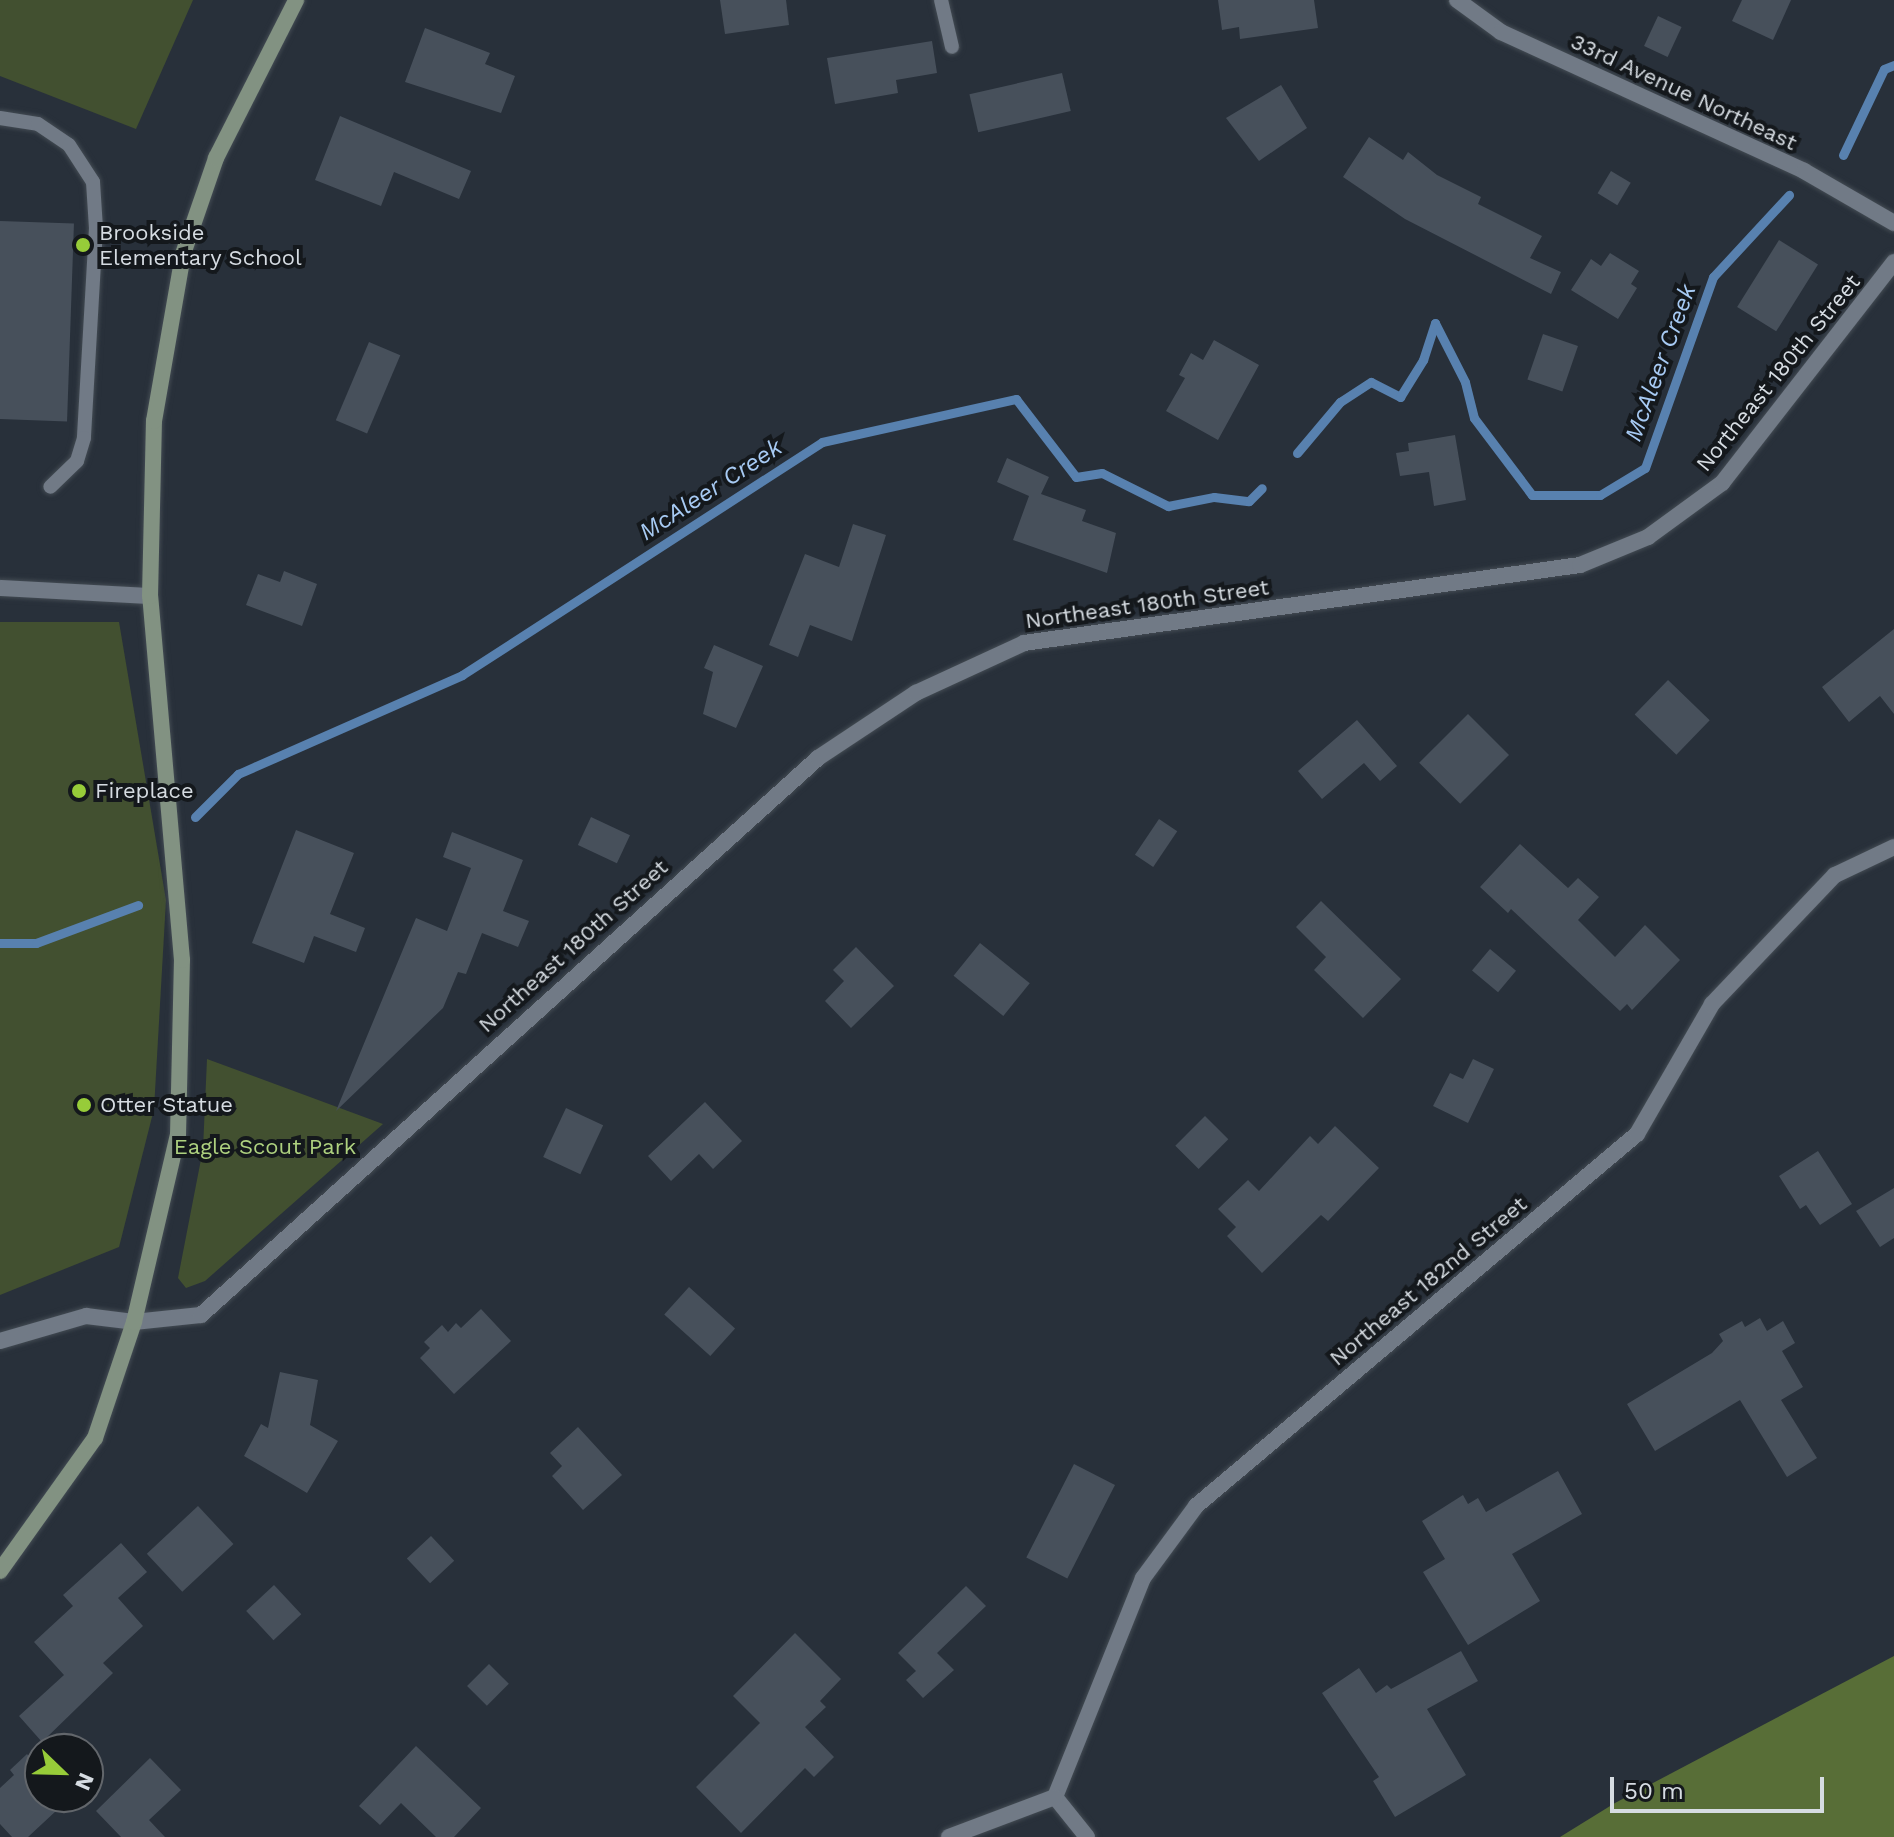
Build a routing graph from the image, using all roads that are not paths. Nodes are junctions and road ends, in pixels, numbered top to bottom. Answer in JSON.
{"nodes":[{"id":1,"x":296,"y":0,"type":"edge"},
{"id":2,"x":941,"y":0,"type":"edge"},
{"id":3,"x":1457,"y":0,"type":"edge"},
{"id":4,"x":952,"y":47,"type":"dead end"},
{"id":5,"x":0,"y":118,"type":"edge"},
{"id":6,"x":1894,"y":223,"type":"edge"},
{"id":7,"x":1894,"y":262,"type":"edge"},
{"id":8,"x":50,"y":487,"type":"dead end"},
{"id":9,"x":0,"y":588,"type":"edge"},
{"id":10,"x":150,"y":596,"type":"junction"},
{"id":11,"x":1894,"y":847,"type":"edge"},
{"id":12,"x":134,"y":1322,"type":"junction"},
{"id":13,"x":0,"y":1341,"type":"edge"},
{"id":14,"x":0,"y":1571,"type":"edge"},
{"id":15,"x":1055,"y":1797,"type":"junction"},
{"id":16,"x":949,"y":1837,"type":"edge"},
{"id":17,"x":1087,"y":1837,"type":"edge"}],
"edges":[{"from":1,"to":10,"type":"main road"},
{"from":2,"to":4,"type":"lane"},
{"from":3,"to":6,"type":"street","name":"33rd Avenue Northeast"},
{"from":5,"to":8,"type":"lane"},
{"from":7,"to":12,"type":"street","name":"Northeast 180th Street"},
{"from":9,"to":10,"type":"street"},
{"from":10,"to":12,"type":"main road"},
{"from":11,"to":15,"type":"street","name":"Northeast 182nd Street"},
{"from":12,"to":13,"type":"street","name":"Northeast 180th Street"},
{"from":12,"to":14,"type":"main road"},
{"from":15,"to":16,"type":"street"},
{"from":15,"to":17,"type":"street"}]}
